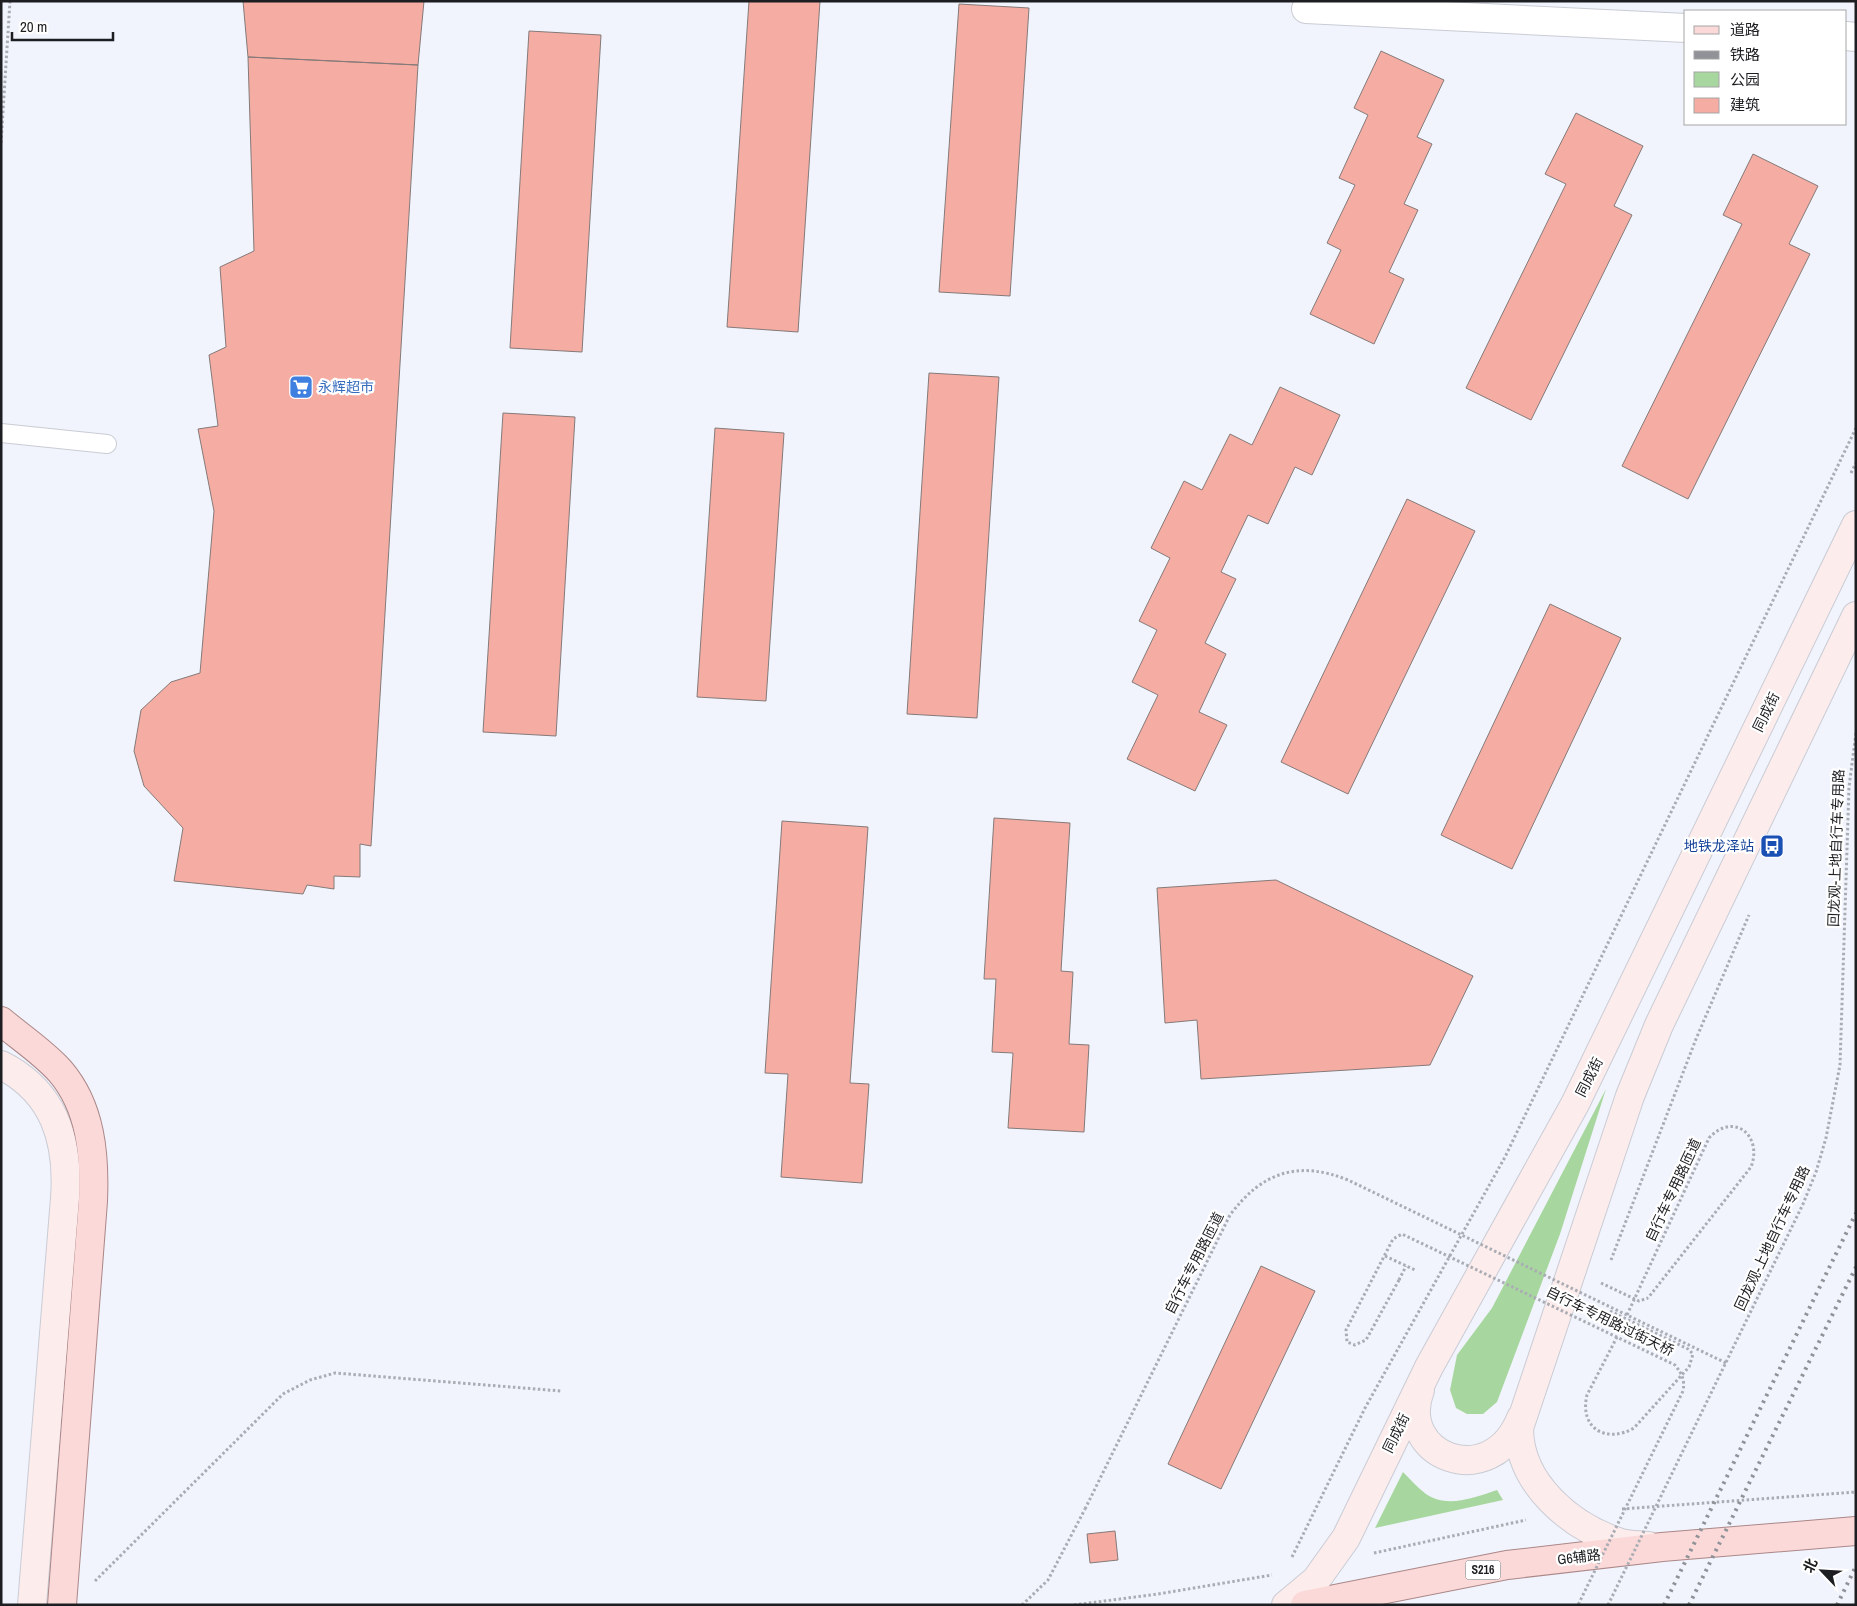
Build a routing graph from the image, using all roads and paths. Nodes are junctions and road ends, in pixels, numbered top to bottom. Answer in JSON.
{"nodes":[{"id":1,"x":10,"y":1,"type":"edge"},
{"id":2,"x":1310,"y":1,"type":"edge"},
{"id":3,"x":1684,"y":28,"type":"edge"},
{"id":4,"x":1,"y":143,"type":"edge"},
{"id":5,"x":1856,"y":428,"type":"edge"},
{"id":6,"x":1,"y":433,"type":"edge"},
{"id":7,"x":107,"y":444,"type":"dead end"},
{"id":8,"x":1856,"y":463,"type":"edge"},
{"id":9,"x":1851,"y":473,"type":"dead end"},
{"id":10,"x":1856,"y":525,"type":"edge"},
{"id":11,"x":1856,"y":616,"type":"edge"},
{"id":12,"x":1856,"y":733,"type":"edge"},
{"id":13,"x":1750,"y":914,"type":"dead end"},
{"id":14,"x":1,"y":1021,"type":"edge"},
{"id":15,"x":1,"y":1065,"type":"edge"},
{"id":16,"x":1385,"y":1256,"type":"junction"},
{"id":17,"x":1406,"y":1266,"type":"junction"},
{"id":18,"x":1608,"y":1266,"type":"dead end"},
{"id":19,"x":1415,"y":1270,"type":"dead end"},
{"id":20,"x":1605,"y":1274,"type":"dead end"},
{"id":21,"x":1601,"y":1283,"type":"junction"},
{"id":22,"x":1593,"y":1300,"type":"dead end"},
{"id":23,"x":1610,"y":1311,"type":"dead end"},
{"id":24,"x":1627,"y":1315,"type":"junction"},
{"id":25,"x":1585,"y":1317,"type":"dead end"},
{"id":26,"x":1581,"y":1326,"type":"dead end"},
{"id":27,"x":1617,"y":1337,"type":"junction"},
{"id":28,"x":1726,"y":1363,"type":"junction"},
{"id":29,"x":1429,"y":1367,"type":"junction"},
{"id":30,"x":561,"y":1391,"type":"dead end"},
{"id":31,"x":1522,"y":1415,"type":"junction"},
{"id":32,"x":1618,"y":1508,"type":"dead end"},
{"id":33,"x":1625,"y":1509,"type":"dead end"},
{"id":34,"x":1856,"y":1531,"type":"edge"},
{"id":35,"x":1662,"y":1547,"type":"junction"},
{"id":36,"x":1288,"y":1564,"type":"dead end"},
{"id":37,"x":92,"y":1584,"type":"dead end"},
{"id":38,"x":32,"y":1605,"type":"edge"},
{"id":39,"x":62,"y":1605,"type":"edge"},
{"id":40,"x":1022,"y":1605,"type":"edge"},
{"id":41,"x":1286,"y":1605,"type":"edge"},
{"id":42,"x":1305,"y":1605,"type":"edge"},
{"id":43,"x":1578,"y":1605,"type":"edge"},
{"id":44,"x":1608,"y":1605,"type":"edge"}],
"edges":[{"from":1,"to":4,"type":"path"},
{"from":2,"to":3,"type":"street"},
{"from":5,"to":36,"type":"path"},
{"from":6,"to":7,"type":"lane"},
{"from":8,"to":9,"type":"path"},
{"from":10,"to":29,"type":"main road","name":"同成街"},
{"from":11,"to":31,"type":"main road"},
{"from":12,"to":28,"type":"path","name":"回龙观-上地自行车专用路","bridge":true},
{"from":13,"to":18,"type":"path"},
{"from":14,"to":39,"type":"main road"},
{"from":15,"to":38,"type":"main road"},
{"from":16,"to":17,"type":"path"},
{"from":16,"to":17,"type":"path","name":"自行车专用路过街天桥","bridge":true},
{"from":16,"to":27,"type":"path","name":"自行车专用路过街天桥","bridge":true},
{"from":17,"to":19,"type":"path"},
{"from":20,"to":21,"type":"path"},
{"from":21,"to":22,"type":"path"},
{"from":21,"to":24,"type":"path","name":"自行车专用路匝道","bridge":true},
{"from":23,"to":27,"type":"path"},
{"from":24,"to":28,"type":"path","name":"自行车专用路匝道","bridge":true},
{"from":24,"to":40,"type":"path","name":"自行车专用路匝道","bridge":true},
{"from":25,"to":26,"type":"path"},
{"from":27,"to":43,"type":"path","name":"自行车专用路过街天桥","bridge":true},
{"from":28,"to":44,"type":"path","name":"回龙观-上地自行车专用路","bridge":true},
{"from":29,"to":31,"type":"main road"},
{"from":29,"to":41,"type":"main road","name":"同成街"},
{"from":30,"to":37,"type":"path"},
{"from":31,"to":35,"type":"main road"},
{"from":32,"to":33,"type":"path"},
{"from":34,"to":35,"type":"main road","name":"G6辅路","number":"S216"},
{"from":35,"to":42,"type":"main road","name":"G6辅路","number":"S216"}]}
